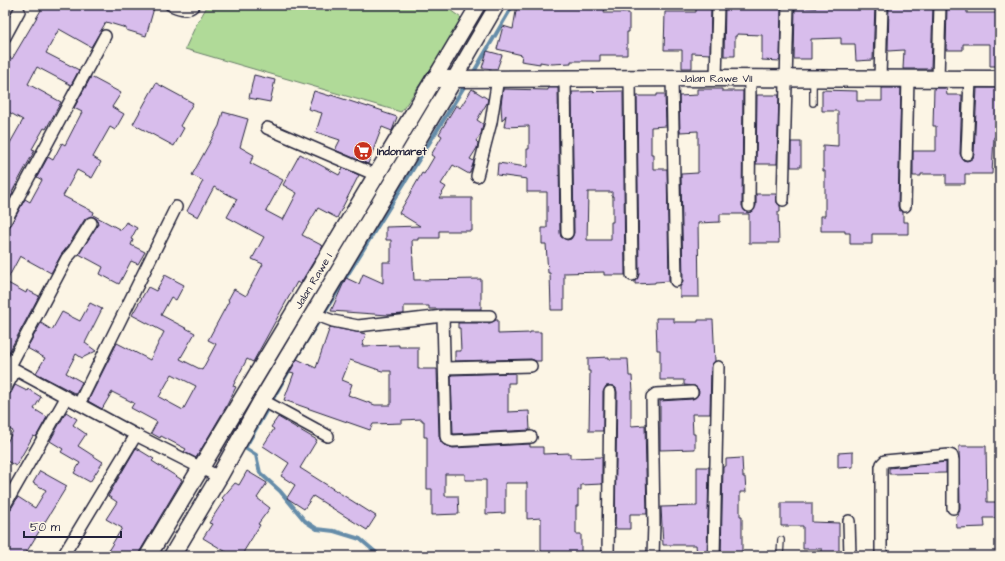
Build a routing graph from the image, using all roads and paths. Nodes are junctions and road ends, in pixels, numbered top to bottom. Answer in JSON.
{"nodes":[{"id":1,"x":170,"y":5,"type":"edge"},
{"id":2,"x":194,"y":5,"type":"edge"},
{"id":3,"x":478,"y":5,"type":"edge"},
{"id":4,"x":497,"y":5,"type":"edge"},
{"id":5,"x":718,"y":5,"type":"edge"},
{"id":6,"x":788,"y":5,"type":"edge"},
{"id":7,"x":882,"y":5,"type":"edge"},
{"id":8,"x":940,"y":5,"type":"edge"},
{"id":9,"x":19,"y":11,"type":"dead end"},
{"id":10,"x":105,"y":36,"type":"dead end"},
{"id":11,"x":5,"y":37,"type":"edge"},
{"id":12,"x":498,"y":78,"type":"junction"},
{"id":13,"x":630,"y":78,"type":"junction"},
{"id":14,"x":672,"y":78,"type":"junction"},
{"id":15,"x":716,"y":78,"type":"junction"},
{"id":16,"x":750,"y":78,"type":"junction"},
{"id":17,"x":786,"y":78,"type":"junction"},
{"id":18,"x":812,"y":78,"type":"junction"},
{"id":19,"x":880,"y":78,"type":"junction"},
{"id":20,"x":908,"y":78,"type":"junction"},
{"id":21,"x":434,"y":79,"type":"junction"},
{"id":22,"x":465,"y":79,"type":"junction"},
{"id":23,"x":565,"y":79,"type":"junction"},
{"id":24,"x":938,"y":79,"type":"junction"},
{"id":25,"x":970,"y":79,"type":"junction"},
{"id":26,"x":1000,"y":79,"type":"edge"},
{"id":27,"x":813,"y":103,"type":"dead end"},
{"id":28,"x":267,"y":128,"type":"dead end"},
{"id":29,"x":967,"y":154,"type":"dead end"},
{"id":30,"x":376,"y":175,"type":"junction"},
{"id":31,"x":477,"y":176,"type":"dead end"},
{"id":32,"x":783,"y":200,"type":"dead end"},
{"id":33,"x":749,"y":206,"type":"dead end"},
{"id":34,"x":905,"y":206,"type":"dead end"},
{"id":35,"x":176,"y":207,"type":"dead end"},
{"id":36,"x":5,"y":222,"type":"edge"},
{"id":37,"x":91,"y":223,"type":"dead end"},
{"id":38,"x":567,"y":233,"type":"dead end"},
{"id":39,"x":632,"y":275,"type":"dead end"},
{"id":40,"x":676,"y":281,"type":"dead end"},
{"id":41,"x":314,"y":314,"type":"junction"},
{"id":42,"x":443,"y":316,"type":"junction"},
{"id":43,"x":490,"y":316,"type":"dead end"},
{"id":44,"x":531,"y":366,"type":"dead end"},
{"id":45,"x":10,"y":367,"type":"edge"},
{"id":46,"x":718,"y":367,"type":"dead end"},
{"id":47,"x":445,"y":368,"type":"junction"},
{"id":48,"x":5,"y":389,"type":"edge"},
{"id":49,"x":610,"y":392,"type":"dead end"},
{"id":50,"x":692,"y":392,"type":"dead end"},
{"id":51,"x":66,"y":398,"type":"junction"},
{"id":52,"x":267,"y":403,"type":"junction"},
{"id":53,"x":79,"y":404,"type":"junction"},
{"id":54,"x":136,"y":435,"type":"junction"},
{"id":55,"x":328,"y":436,"type":"dead end"},
{"id":56,"x":531,"y":437,"type":"dead end"},
{"id":57,"x":201,"y":468,"type":"junction"},
{"id":58,"x":219,"y":477,"type":"junction"},
{"id":59,"x":5,"y":505,"type":"edge"},
{"id":60,"x":953,"y":508,"type":"dead end"},
{"id":61,"x":849,"y":521,"type":"dead end"},
{"id":62,"x":781,"y":540,"type":"dead end"},
{"id":63,"x":63,"y":556,"type":"edge"},
{"id":64,"x":148,"y":556,"type":"edge"},
{"id":65,"x":172,"y":556,"type":"edge"},
{"id":66,"x":608,"y":556,"type":"edge"},
{"id":67,"x":653,"y":556,"type":"edge"},
{"id":68,"x":714,"y":556,"type":"edge"},
{"id":69,"x":780,"y":556,"type":"edge"},
{"id":70,"x":850,"y":556,"type":"edge"},
{"id":71,"x":881,"y":556,"type":"edge"}],
"edges":[{"from":1,"to":2,"type":"street"},
{"from":3,"to":21,"type":"street","name":"Jalan Rawe I"},
{"from":4,"to":22,"type":"street","name":"Jalan Rawe I"},
{"from":5,"to":15,"type":"street"},
{"from":6,"to":17,"type":"street"},
{"from":7,"to":19,"type":"street"},
{"from":8,"to":24,"type":"street"},
{"from":9,"to":11,"type":"street"},
{"from":10,"to":36,"type":"street"},
{"from":12,"to":22,"type":"main road","name":"Jalan Rawe VII"},
{"from":12,"to":23,"type":"main road","name":"Jalan Rawe VII"},
{"from":12,"to":31,"type":"street"},
{"from":13,"to":14,"type":"main road","name":"Jalan Rawe VII"},
{"from":13,"to":23,"type":"main road","name":"Jalan Rawe VII"},
{"from":13,"to":39,"type":"street"},
{"from":14,"to":15,"type":"main road","name":"Jalan Rawe VII"},
{"from":14,"to":40,"type":"street"},
{"from":15,"to":16,"type":"main road","name":"Jalan Rawe VII"},
{"from":16,"to":17,"type":"main road","name":"Jalan Rawe VII"},
{"from":16,"to":33,"type":"street"},
{"from":17,"to":18,"type":"main road","name":"Jalan Rawe VII"},
{"from":17,"to":32,"type":"street"},
{"from":18,"to":19,"type":"main road","name":"Jalan Rawe VII"},
{"from":18,"to":27,"type":"lane"},
{"from":19,"to":20,"type":"main road","name":"Jalan Rawe VII"},
{"from":20,"to":24,"type":"main road","name":"Jalan Rawe VII"},
{"from":20,"to":34,"type":"street"},
{"from":21,"to":22,"type":"main road","name":"Jalan Rawe VII"},
{"from":21,"to":30,"type":"main road","name":"Jalan Rawe I"},
{"from":22,"to":41,"type":"main road","name":"Jalan Rawe I"},
{"from":23,"to":38,"type":"street"},
{"from":24,"to":25,"type":"main road","name":"Jalan Rawe VII"},
{"from":25,"to":26,"type":"main road","name":"Jalan Rawe VII"},
{"from":25,"to":29,"type":"street"},
{"from":28,"to":30,"type":"street"},
{"from":30,"to":57,"type":"main road","name":"Jalan Rawe I"},
{"from":35,"to":53,"type":"street"},
{"from":37,"to":45,"type":"street"},
{"from":41,"to":42,"type":"street"},
{"from":41,"to":52,"type":"main road","name":"Jalan Rawe I"},
{"from":42,"to":43,"type":"street"},
{"from":42,"to":47,"type":"street"},
{"from":44,"to":47,"type":"street"},
{"from":45,"to":48,"type":"street"},
{"from":45,"to":51,"type":"street"},
{"from":46,"to":68,"type":"street"},
{"from":47,"to":56,"type":"street"},
{"from":49,"to":66,"type":"street"},
{"from":50,"to":67,"type":"street"},
{"from":51,"to":53,"type":"street"},
{"from":51,"to":59,"type":"street"},
{"from":52,"to":55,"type":"street"},
{"from":52,"to":58,"type":"main road","name":"Jalan Rawe I"},
{"from":53,"to":54,"type":"street"},
{"from":54,"to":57,"type":"street"},
{"from":54,"to":63,"type":"street"},
{"from":57,"to":58,"type":"street"},
{"from":57,"to":64,"type":"main road","name":"Jalan Rawe I"},
{"from":58,"to":65,"type":"main road","name":"Jalan Rawe I"},
{"from":60,"to":71,"type":"street"},
{"from":61,"to":70,"type":"street"},
{"from":62,"to":69,"type":"lane"}]}
